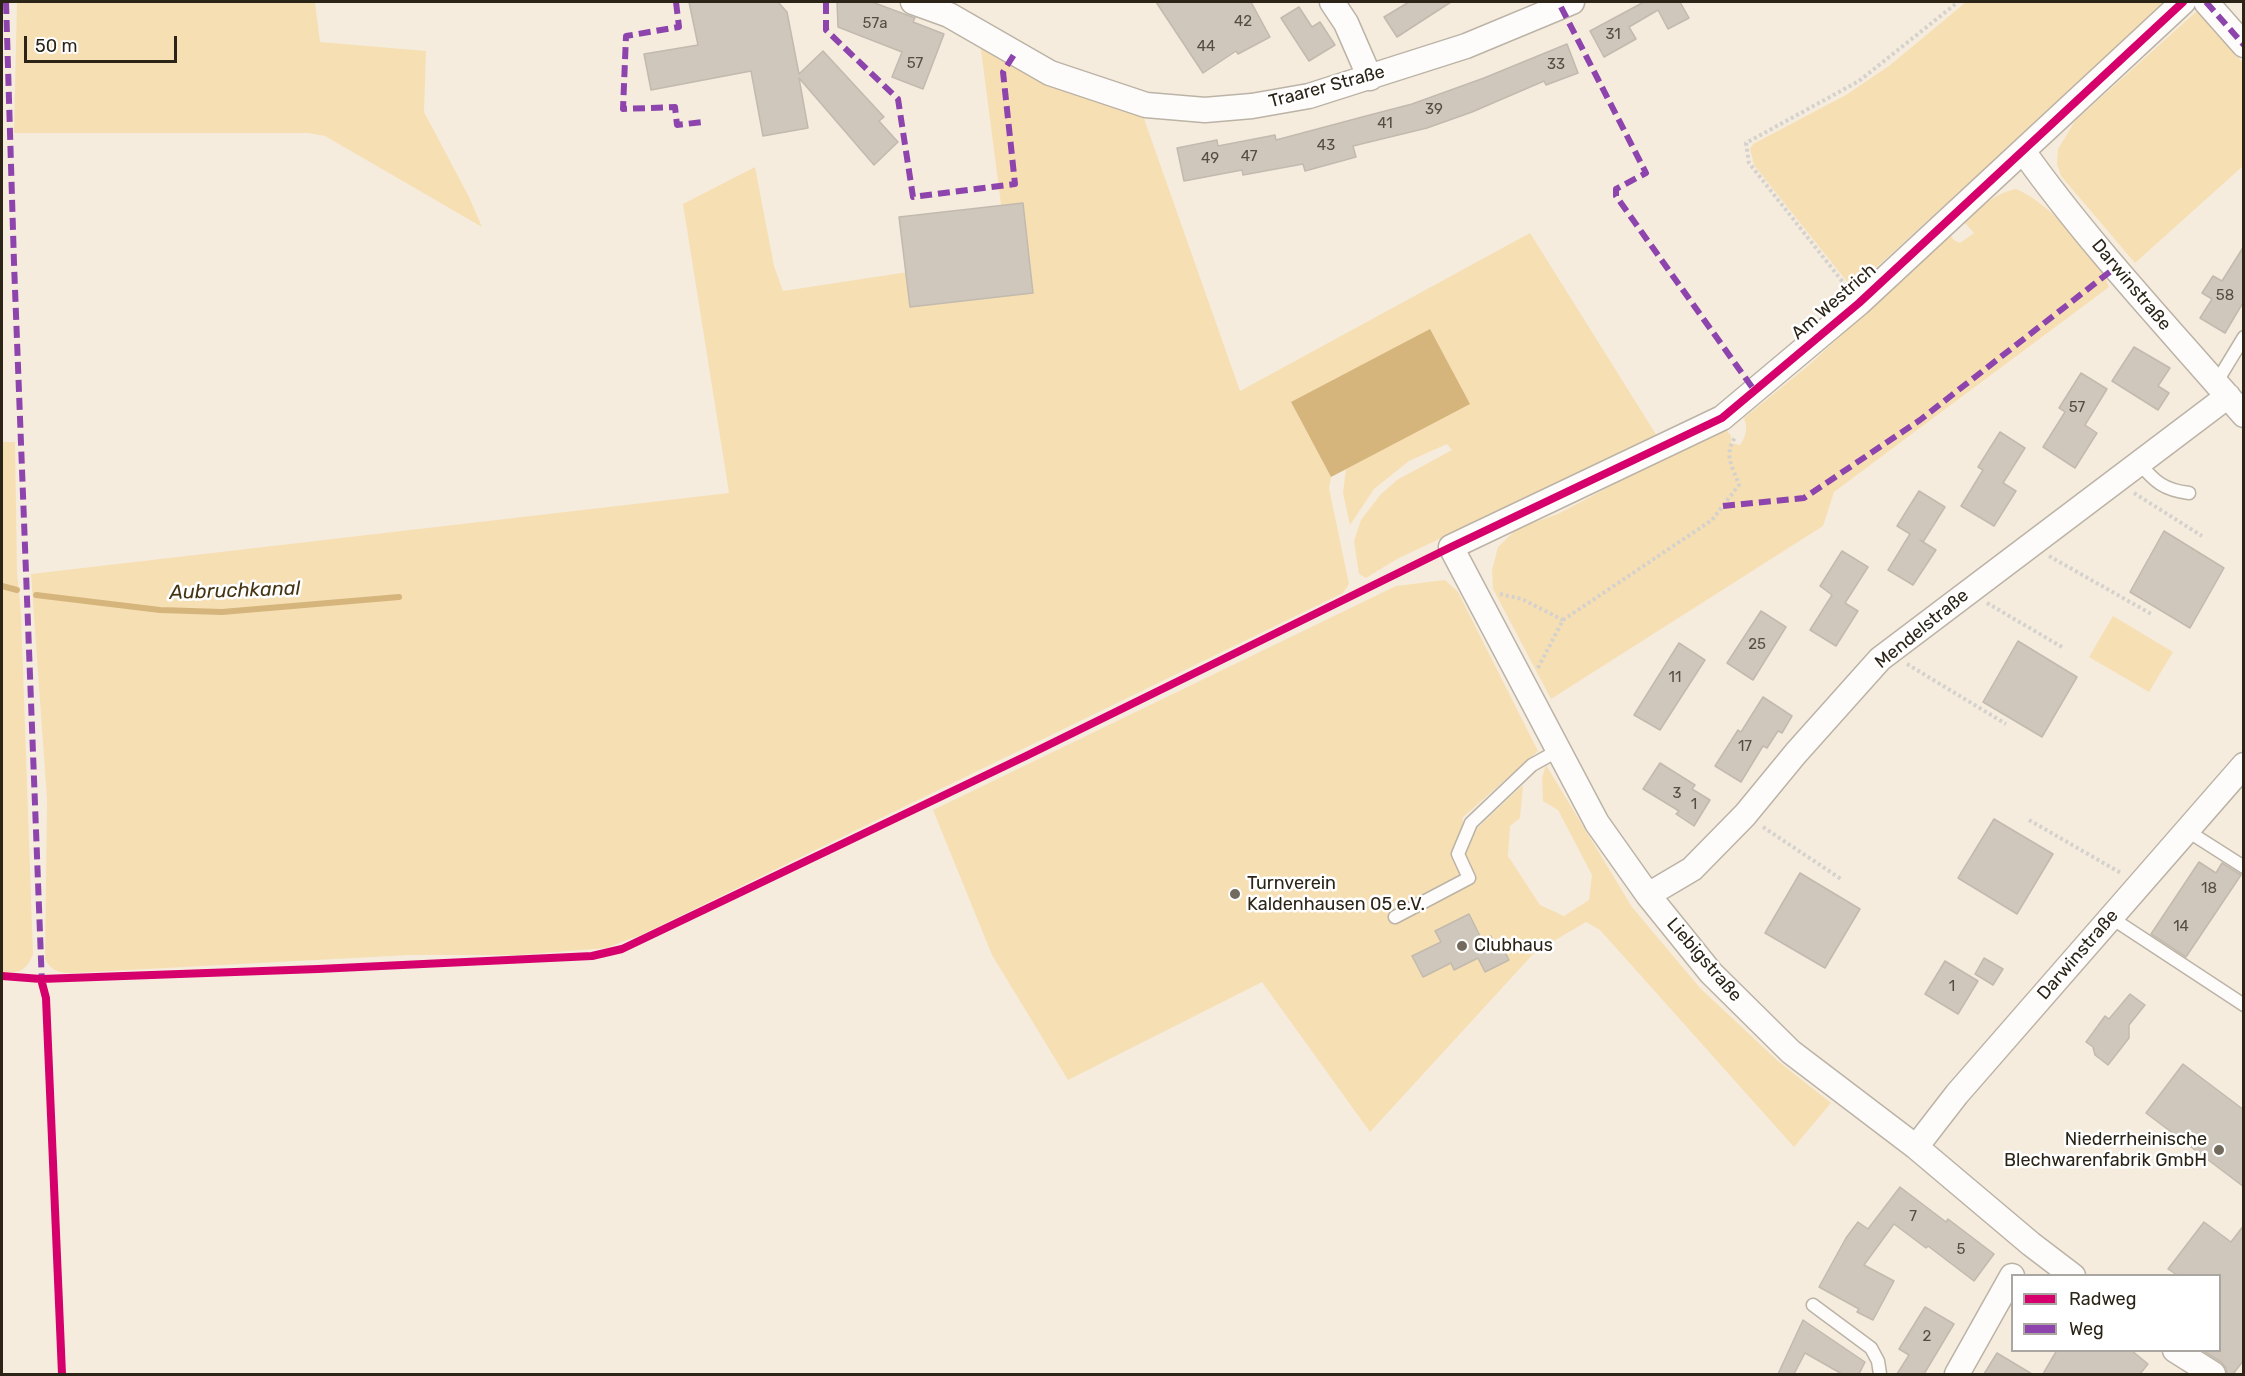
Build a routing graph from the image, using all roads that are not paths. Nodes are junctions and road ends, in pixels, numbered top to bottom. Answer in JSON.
{"nodes":[{"id":1,"x":913,"y":2,"type":"edge"},
{"id":2,"x":1332,"y":2,"type":"edge"},
{"id":3,"x":1572,"y":2,"type":"edge"},
{"id":4,"x":2183,"y":2,"type":"edge"},
{"id":5,"x":2206,"y":2,"type":"edge"},
{"id":6,"x":2244,"y":45,"type":"edge"},
{"id":7,"x":1370,"y":78,"type":"junction"},
{"id":8,"x":2023,"y":151,"type":"junction"},
{"id":9,"x":2244,"y":336,"type":"edge"},
{"id":10,"x":2222,"y":390,"type":"junction"},
{"id":11,"x":2244,"y":415,"type":"edge"},
{"id":12,"x":2139,"y":463,"type":"junction"},
{"id":13,"x":2189,"y":494,"type":"dead end"},
{"id":14,"x":1451,"y":547,"type":"joint"},
{"id":15,"x":1558,"y":750,"type":"junction"},
{"id":16,"x":2244,"y":765,"type":"edge"},
{"id":17,"x":2186,"y":831,"type":"junction"},
{"id":18,"x":2244,"y":867,"type":"edge"},
{"id":19,"x":1648,"y":895,"type":"junction"},
{"id":20,"x":1395,"y":917,"type":"dead end"},
{"id":21,"x":2110,"y":917,"type":"junction"},
{"id":22,"x":2244,"y":1005,"type":"edge"},
{"id":23,"x":1916,"y":1147,"type":"junction"},
{"id":24,"x":2031,"y":1244,"type":"junction"},
{"id":25,"x":2014,"y":1274,"type":"edge"},
{"id":26,"x":2072,"y":1274,"type":"edge"},
{"id":27,"x":2011,"y":1280,"type":"edge"},
{"id":28,"x":1813,"y":1305,"type":"dead end"},
{"id":29,"x":2178,"y":1352,"type":"edge"},
{"id":30,"x":1880,"y":1374,"type":"edge"},
{"id":31,"x":1957,"y":1374,"type":"edge"},
{"id":32,"x":2213,"y":1374,"type":"edge"}],
"edges":[{"from":1,"to":7,"type":"street","name":"Traarer Straße"},
{"from":2,"to":7,"type":"street"},
{"from":3,"to":7,"type":"street","name":"Traarer Straße"},
{"from":4,"to":8,"type":"street","name":"Am Westrich"},
{"from":5,"to":6,"type":"street"},
{"from":8,"to":10,"type":"street","name":"Darwinstraße"},
{"from":8,"to":14,"type":"street","name":"Am Westrich"},
{"from":9,"to":10,"type":"lane"},
{"from":10,"to":11,"type":"street","name":"Darwinstraße"},
{"from":10,"to":12,"type":"street","name":"Mendelstraße"},
{"from":12,"to":13,"type":"lane"},
{"from":12,"to":19,"type":"street","name":"Mendelstraße"},
{"from":14,"to":15,"type":"street","name":"Liebigstraße"},
{"from":15,"to":19,"type":"street","name":"Liebigstraße"},
{"from":15,"to":20,"type":"lane"},
{"from":16,"to":17,"type":"street","name":"Darwinstraße"},
{"from":17,"to":18,"type":"lane"},
{"from":17,"to":21,"type":"street","name":"Darwinstraße"},
{"from":19,"to":23,"type":"street","name":"Liebigstraße"},
{"from":21,"to":22,"type":"lane"},
{"from":21,"to":23,"type":"street","name":"Darwinstraße"},
{"from":23,"to":24,"type":"street","name":"Liebigstraße"},
{"from":24,"to":25,"type":"street"},
{"from":24,"to":26,"type":"street","name":"Liebigstraße"},
{"from":27,"to":31,"type":"street"},
{"from":28,"to":30,"type":"lane"},
{"from":29,"to":32,"type":"street"}]}
